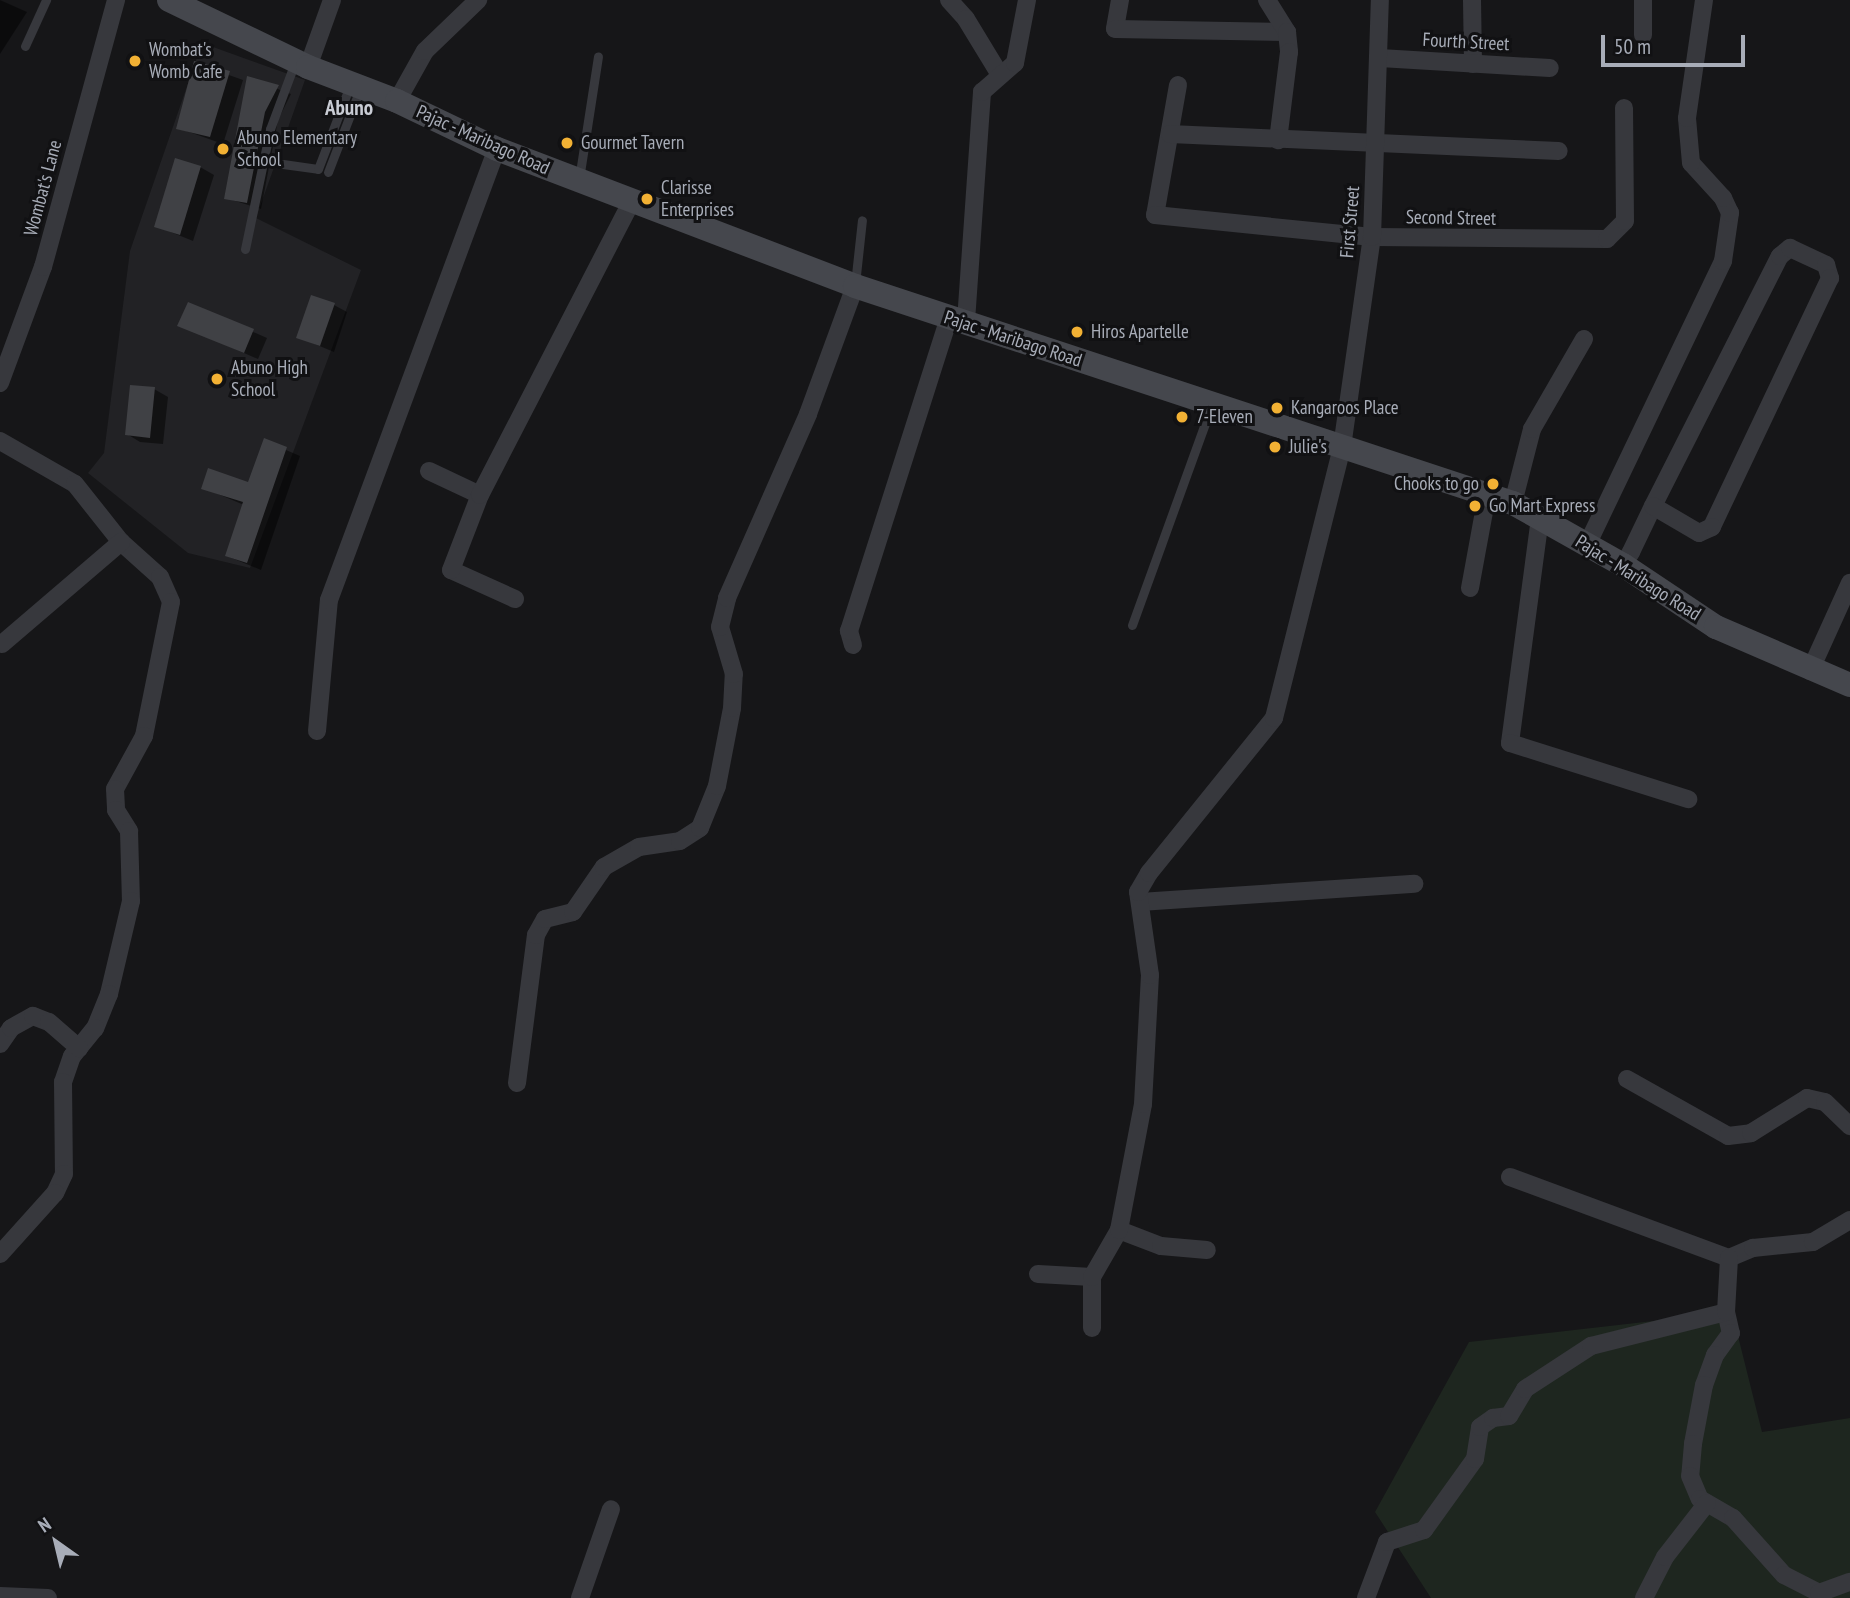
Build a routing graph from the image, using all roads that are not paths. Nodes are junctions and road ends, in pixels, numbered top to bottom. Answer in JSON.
{"nodes":[{"id":1,"x":46,"y":0,"type":"edge"},
{"id":2,"x":116,"y":0,"type":"edge"},
{"id":3,"x":332,"y":0,"type":"edge"},
{"id":4,"x":478,"y":0,"type":"edge"},
{"id":5,"x":949,"y":0,"type":"edge"},
{"id":6,"x":1027,"y":0,"type":"edge"},
{"id":7,"x":1120,"y":0,"type":"edge"},
{"id":8,"x":1267,"y":0,"type":"edge"},
{"id":9,"x":1472,"y":0,"type":"edge"},
{"id":10,"x":1643,"y":0,"type":"edge"},
{"id":11,"x":1704,"y":0,"type":"edge"},
{"id":12,"x":176,"y":2,"type":"edge"},
{"id":13,"x":1377,"y":4,"type":"edge"},
{"id":14,"x":1287,"y":32,"type":"junction"},
{"id":15,"x":1643,"y":35,"type":"dead end"},
{"id":16,"x":25,"y":46,"type":"dead end"},
{"id":17,"x":598,"y":56,"type":"dead end"},
{"id":18,"x":1380,"y":58,"type":"junction"},
{"id":19,"x":302,"y":64,"type":"junction"},
{"id":20,"x":1473,"y":64,"type":"junction"},
{"id":21,"x":1550,"y":68,"type":"dead end"},
{"id":22,"x":1000,"y":75,"type":"junction"},
{"id":23,"x":1178,"y":85,"type":"dead end"},
{"id":24,"x":356,"y":86,"type":"junction"},
{"id":25,"x":397,"y":101,"type":"junction"},
{"id":26,"x":1624,"y":108,"type":"dead end"},
{"id":27,"x":1170,"y":134,"type":"junction"},
{"id":28,"x":1279,"y":140,"type":"junction"},
{"id":29,"x":1378,"y":145,"type":"junction"},
{"id":30,"x":497,"y":149,"type":"junction"},
{"id":31,"x":1559,"y":150,"type":"dead end"},
{"id":32,"x":283,"y":164,"type":"dead end"},
{"id":33,"x":328,"y":172,"type":"dead end"},
{"id":34,"x":578,"y":181,"type":"junction"},
{"id":35,"x":631,"y":202,"type":"junction"},
{"id":36,"x":862,"y":220,"type":"dead end"},
{"id":37,"x":1372,"y":237,"type":"junction"},
{"id":38,"x":245,"y":249,"type":"dead end"},
{"id":39,"x":855,"y":286,"type":"junction"},
{"id":40,"x":958,"y":319,"type":"junction"},
{"id":41,"x":1584,"y":338,"type":"dead end"},
{"id":42,"x":0,"y":383,"type":"edge"},
{"id":43,"x":1212,"y":404,"type":"junction"},
{"id":44,"x":0,"y":441,"type":"edge"},
{"id":45,"x":1342,"y":447,"type":"junction"},
{"id":46,"x":429,"y":471,"type":"dead end"},
{"id":47,"x":480,"y":495,"type":"junction"},
{"id":48,"x":1487,"y":495,"type":"junction"},
{"id":49,"x":1513,"y":503,"type":"junction"},
{"id":50,"x":1653,"y":506,"type":"junction"},
{"id":51,"x":1540,"y":518,"type":"junction"},
{"id":52,"x":121,"y":541,"type":"junction"},
{"id":53,"x":1587,"y":545,"type":"junction"},
{"id":54,"x":1623,"y":565,"type":"junction"},
{"id":55,"x":1850,"y":583,"type":"edge"},
{"id":56,"x":1471,"y":588,"type":"dead end"},
{"id":57,"x":515,"y":599,"type":"dead end"},
{"id":58,"x":1132,"y":625,"type":"dead end"},
{"id":59,"x":2,"y":644,"type":"dead end"},
{"id":60,"x":853,"y":645,"type":"dead end"},
{"id":61,"x":1810,"y":671,"type":"junction"},
{"id":62,"x":1850,"y":685,"type":"edge"},
{"id":63,"x":317,"y":731,"type":"dead end"},
{"id":64,"x":1688,"y":799,"type":"dead end"},
{"id":65,"x":1414,"y":884,"type":"dead end"},
{"id":66,"x":1140,"y":902,"type":"junction"},
{"id":67,"x":0,"y":1044,"type":"edge"},
{"id":68,"x":79,"y":1048,"type":"junction"},
{"id":69,"x":1627,"y":1079,"type":"dead end"},
{"id":70,"x":517,"y":1083,"type":"dead end"},
{"id":71,"x":1850,"y":1126,"type":"edge"},
{"id":72,"x":1510,"y":1177,"type":"dead end"},
{"id":73,"x":1850,"y":1220,"type":"edge"},
{"id":74,"x":1119,"y":1230,"type":"junction"},
{"id":75,"x":1207,"y":1250,"type":"dead end"},
{"id":76,"x":0,"y":1254,"type":"edge"},
{"id":77,"x":1729,"y":1258,"type":"junction"},
{"id":78,"x":1038,"y":1274,"type":"dead end"},
{"id":79,"x":1092,"y":1277,"type":"junction"},
{"id":80,"x":1726,"y":1312,"type":"junction"},
{"id":81,"x":1093,"y":1328,"type":"dead end"},
{"id":82,"x":1707,"y":1503,"type":"junction"},
{"id":83,"x":611,"y":1509,"type":"dead end"},
{"id":84,"x":1850,"y":1582,"type":"edge"},
{"id":85,"x":0,"y":1596,"type":"edge"},
{"id":86,"x":48,"y":1598,"type":"edge"},
{"id":87,"x":580,"y":1598,"type":"edge"},
{"id":88,"x":1366,"y":1598,"type":"edge"},
{"id":89,"x":1644,"y":1598,"type":"edge"}],
"edges":[{"from":1,"to":16,"type":"lane"},
{"from":2,"to":42,"type":"street","name":"Wombat's Lane"},
{"from":3,"to":19,"type":"street"},
{"from":4,"to":25,"type":"street"},
{"from":5,"to":22,"type":"street"},
{"from":6,"to":22,"type":"street"},
{"from":7,"to":14,"type":"street"},
{"from":8,"to":14,"type":"street"},
{"from":9,"to":20,"type":"street"},
{"from":10,"to":15,"type":"street"},
{"from":11,"to":53,"type":"street"},
{"from":12,"to":19,"type":"street","name":"Pajac - Maribago Road"},
{"from":13,"to":18,"type":"street","name":"First Street"},
{"from":14,"to":28,"type":"street"},
{"from":17,"to":34,"type":"lane"},
{"from":18,"to":20,"type":"street","name":"Fourth Street"},
{"from":18,"to":29,"type":"street","name":"First Street"},
{"from":19,"to":24,"type":"street","name":"Pajac - Maribago Road"},
{"from":19,"to":38,"type":"lane"},
{"from":20,"to":21,"type":"street","name":"Fourth Street"},
{"from":22,"to":40,"type":"street"},
{"from":23,"to":27,"type":"street"},
{"from":24,"to":25,"type":"street","name":"Pajac - Maribago Road"},
{"from":24,"to":32,"type":"lane"},
{"from":24,"to":33,"type":"lane"},
{"from":25,"to":30,"type":"street","name":"Pajac - Maribago Road"},
{"from":26,"to":37,"type":"street","name":"Second Street"},
{"from":27,"to":28,"type":"street"},
{"from":27,"to":37,"type":"street","name":"Second Street"},
{"from":28,"to":29,"type":"street"},
{"from":29,"to":31,"type":"street"},
{"from":29,"to":37,"type":"street","name":"First Street"},
{"from":30,"to":34,"type":"street","name":"Pajac - Maribago Road"},
{"from":30,"to":63,"type":"street"},
{"from":34,"to":35,"type":"street","name":"Pajac - Maribago Road"},
{"from":35,"to":39,"type":"street","name":"Pajac - Maribago Road"},
{"from":35,"to":47,"type":"street"},
{"from":36,"to":39,"type":"lane"},
{"from":37,"to":45,"type":"street","name":"First Street"},
{"from":39,"to":40,"type":"street","name":"Pajac - Maribago Road"},
{"from":39,"to":70,"type":"street"},
{"from":40,"to":43,"type":"street","name":"Pajac - Maribago Road"},
{"from":40,"to":60,"type":"street"},
{"from":41,"to":49,"type":"street"},
{"from":43,"to":45,"type":"street","name":"Pajac - Maribago Road"},
{"from":43,"to":58,"type":"lane"},
{"from":44,"to":52,"type":"street"},
{"from":45,"to":48,"type":"street","name":"Pajac - Maribago Road"},
{"from":45,"to":66,"type":"street","name":"First Street"},
{"from":46,"to":47,"type":"street"},
{"from":47,"to":57,"type":"street"},
{"from":48,"to":49,"type":"street","name":"Pajac - Maribago Road"},
{"from":48,"to":56,"type":"street"},
{"from":49,"to":51,"type":"street","name":"Pajac - Maribago Road"},
{"from":50,"to":50,"type":"street"},
{"from":50,"to":54,"type":"street"},
{"from":51,"to":53,"type":"street","name":"Pajac - Maribago Road"},
{"from":51,"to":64,"type":"street"},
{"from":52,"to":59,"type":"street"},
{"from":52,"to":68,"type":"street"},
{"from":53,"to":54,"type":"street","name":"Pajac - Maribago Road"},
{"from":54,"to":61,"type":"street","name":"Pajac - Maribago Road"},
{"from":55,"to":61,"type":"street"},
{"from":61,"to":62,"type":"street","name":"Pajac - Maribago Road"},
{"from":65,"to":66,"type":"street"},
{"from":66,"to":74,"type":"street"},
{"from":67,"to":68,"type":"street"},
{"from":68,"to":76,"type":"street"},
{"from":69,"to":71,"type":"street"},
{"from":72,"to":77,"type":"street"},
{"from":73,"to":77,"type":"street"},
{"from":74,"to":75,"type":"street"},
{"from":74,"to":79,"type":"street"},
{"from":77,"to":80,"type":"street"},
{"from":78,"to":79,"type":"street"},
{"from":79,"to":81,"type":"street"},
{"from":80,"to":82,"type":"street"},
{"from":80,"to":88,"type":"street"},
{"from":82,"to":84,"type":"street"},
{"from":82,"to":89,"type":"street"},
{"from":83,"to":87,"type":"street"},
{"from":85,"to":86,"type":"street"}]}
